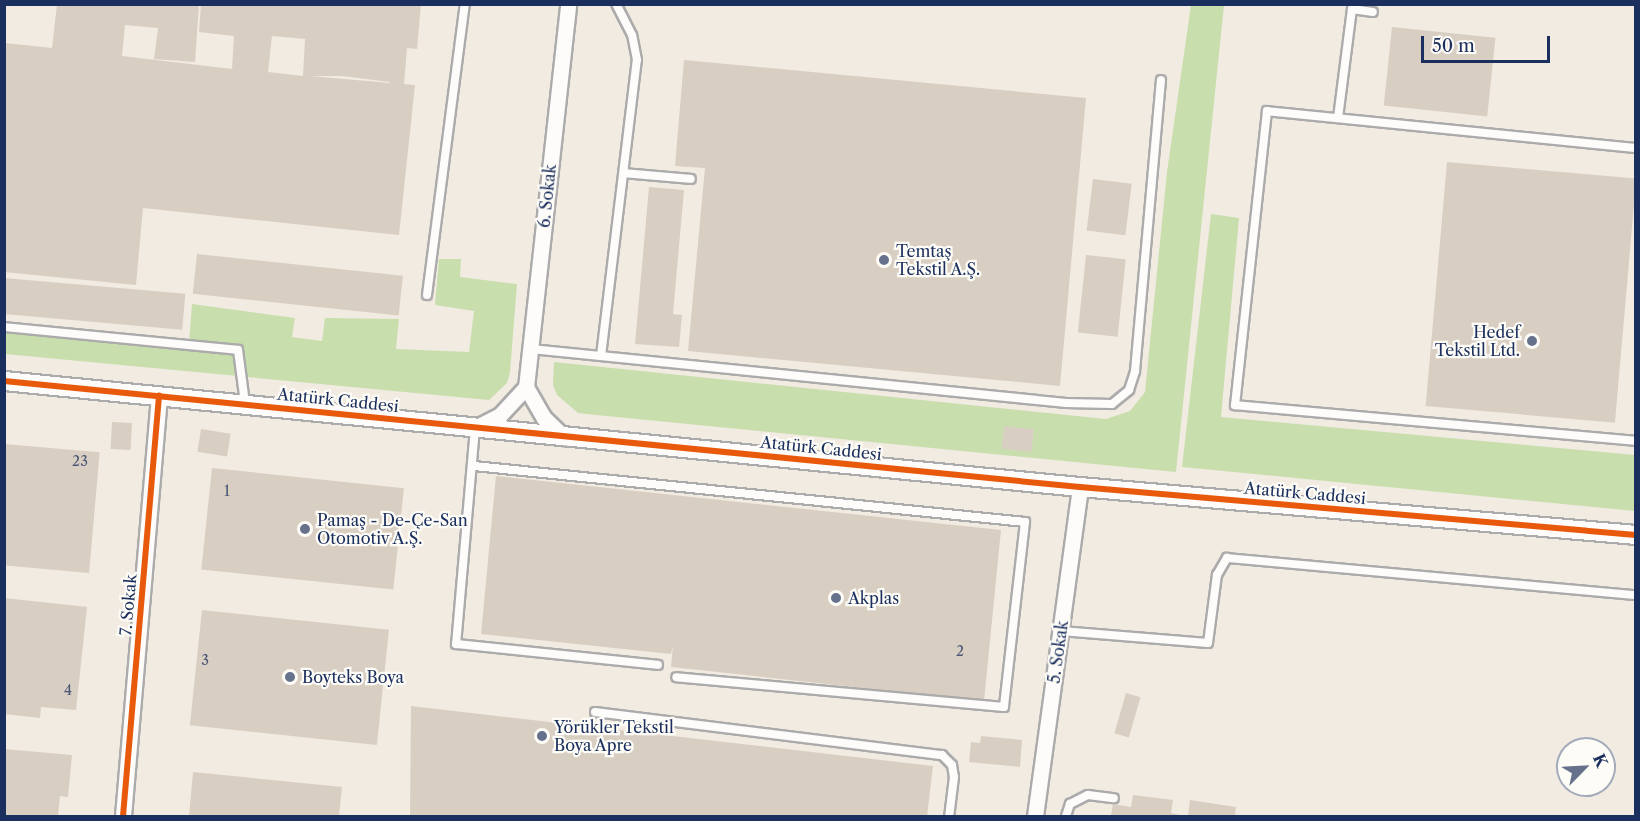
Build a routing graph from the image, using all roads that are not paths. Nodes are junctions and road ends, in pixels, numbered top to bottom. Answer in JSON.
{"nodes":[{"id":1,"x":465,"y":4,"type":"edge"},
{"id":2,"x":568,"y":4,"type":"edge"},
{"id":3,"x":616,"y":4,"type":"edge"},
{"id":4,"x":1373,"y":12,"type":"dead end"},
{"id":5,"x":1161,"y":80,"type":"dead end"},
{"id":6,"x":1338,"y":118,"type":"junction"},
{"id":7,"x":1635,"y":148,"type":"edge"},
{"id":8,"x":624,"y":173,"type":"junction"},
{"id":9,"x":691,"y":179,"type":"dead end"},
{"id":10,"x":427,"y":294,"type":"dead end"},
{"id":11,"x":4,"y":327,"type":"edge"},
{"id":12,"x":531,"y":349,"type":"junction"},
{"id":13,"x":601,"y":356,"type":"junction"},
{"id":14,"x":4,"y":381,"type":"edge"},
{"id":15,"x":526,"y":387,"type":"junction"},
{"id":16,"x":159,"y":396,"type":"junction"},
{"id":17,"x":245,"y":403,"type":"junction"},
{"id":18,"x":475,"y":428,"type":"junction"},
{"id":19,"x":564,"y":437,"type":"junction"},
{"id":20,"x":1635,"y":441,"type":"edge"},
{"id":21,"x":474,"y":466,"type":"junction"},
{"id":22,"x":1080,"y":487,"type":"junction"},
{"id":23,"x":1635,"y":535,"type":"edge"},
{"id":24,"x":1635,"y":595,"type":"edge"},
{"id":25,"x":1061,"y":631,"type":"junction"},
{"id":26,"x":658,"y":665,"type":"dead end"},
{"id":27,"x":676,"y":677,"type":"dead end"},
{"id":28,"x":594,"y":712,"type":"dead end"},
{"id":29,"x":1114,"y":798,"type":"dead end"},
{"id":30,"x":123,"y":816,"type":"edge"},
{"id":31,"x":949,"y":816,"type":"edge"},
{"id":32,"x":1035,"y":816,"type":"edge"},
{"id":33,"x":1066,"y":816,"type":"edge"}],
"edges":[{"from":1,"to":10,"type":"lane"},
{"from":2,"to":12,"type":"street","name":"6. Sokak"},
{"from":3,"to":8,"type":"lane"},
{"from":4,"to":6,"type":"lane"},
{"from":5,"to":13,"type":"lane"},
{"from":6,"to":7,"type":"lane"},
{"from":6,"to":20,"type":"lane"},
{"from":8,"to":9,"type":"lane"},
{"from":8,"to":13,"type":"lane"},
{"from":11,"to":17,"type":"lane"},
{"from":12,"to":13,"type":"lane"},
{"from":12,"to":15,"type":"street","name":"6. Sokak"},
{"from":14,"to":16,"type":"street","name":"Atatürk Caddesi"},
{"from":15,"to":18,"type":"street"},
{"from":15,"to":19,"type":"street"},
{"from":16,"to":17,"type":"street","name":"Atatürk Caddesi"},
{"from":16,"to":30,"type":"street","name":"7. Sokak"},
{"from":17,"to":18,"type":"street","name":"Atatürk Caddesi"},
{"from":18,"to":19,"type":"street","name":"Atatürk Caddesi"},
{"from":18,"to":21,"type":"lane"},
{"from":19,"to":22,"type":"street","name":"Atatürk Caddesi"},
{"from":21,"to":26,"type":"lane"},
{"from":21,"to":27,"type":"lane"},
{"from":22,"to":23,"type":"street","name":"Atatürk Caddesi"},
{"from":22,"to":25,"type":"street","name":"5. Sokak"},
{"from":24,"to":25,"type":"lane"},
{"from":25,"to":32,"type":"street","name":"5. Sokak"},
{"from":28,"to":31,"type":"lane"},
{"from":29,"to":33,"type":"lane"}]}
